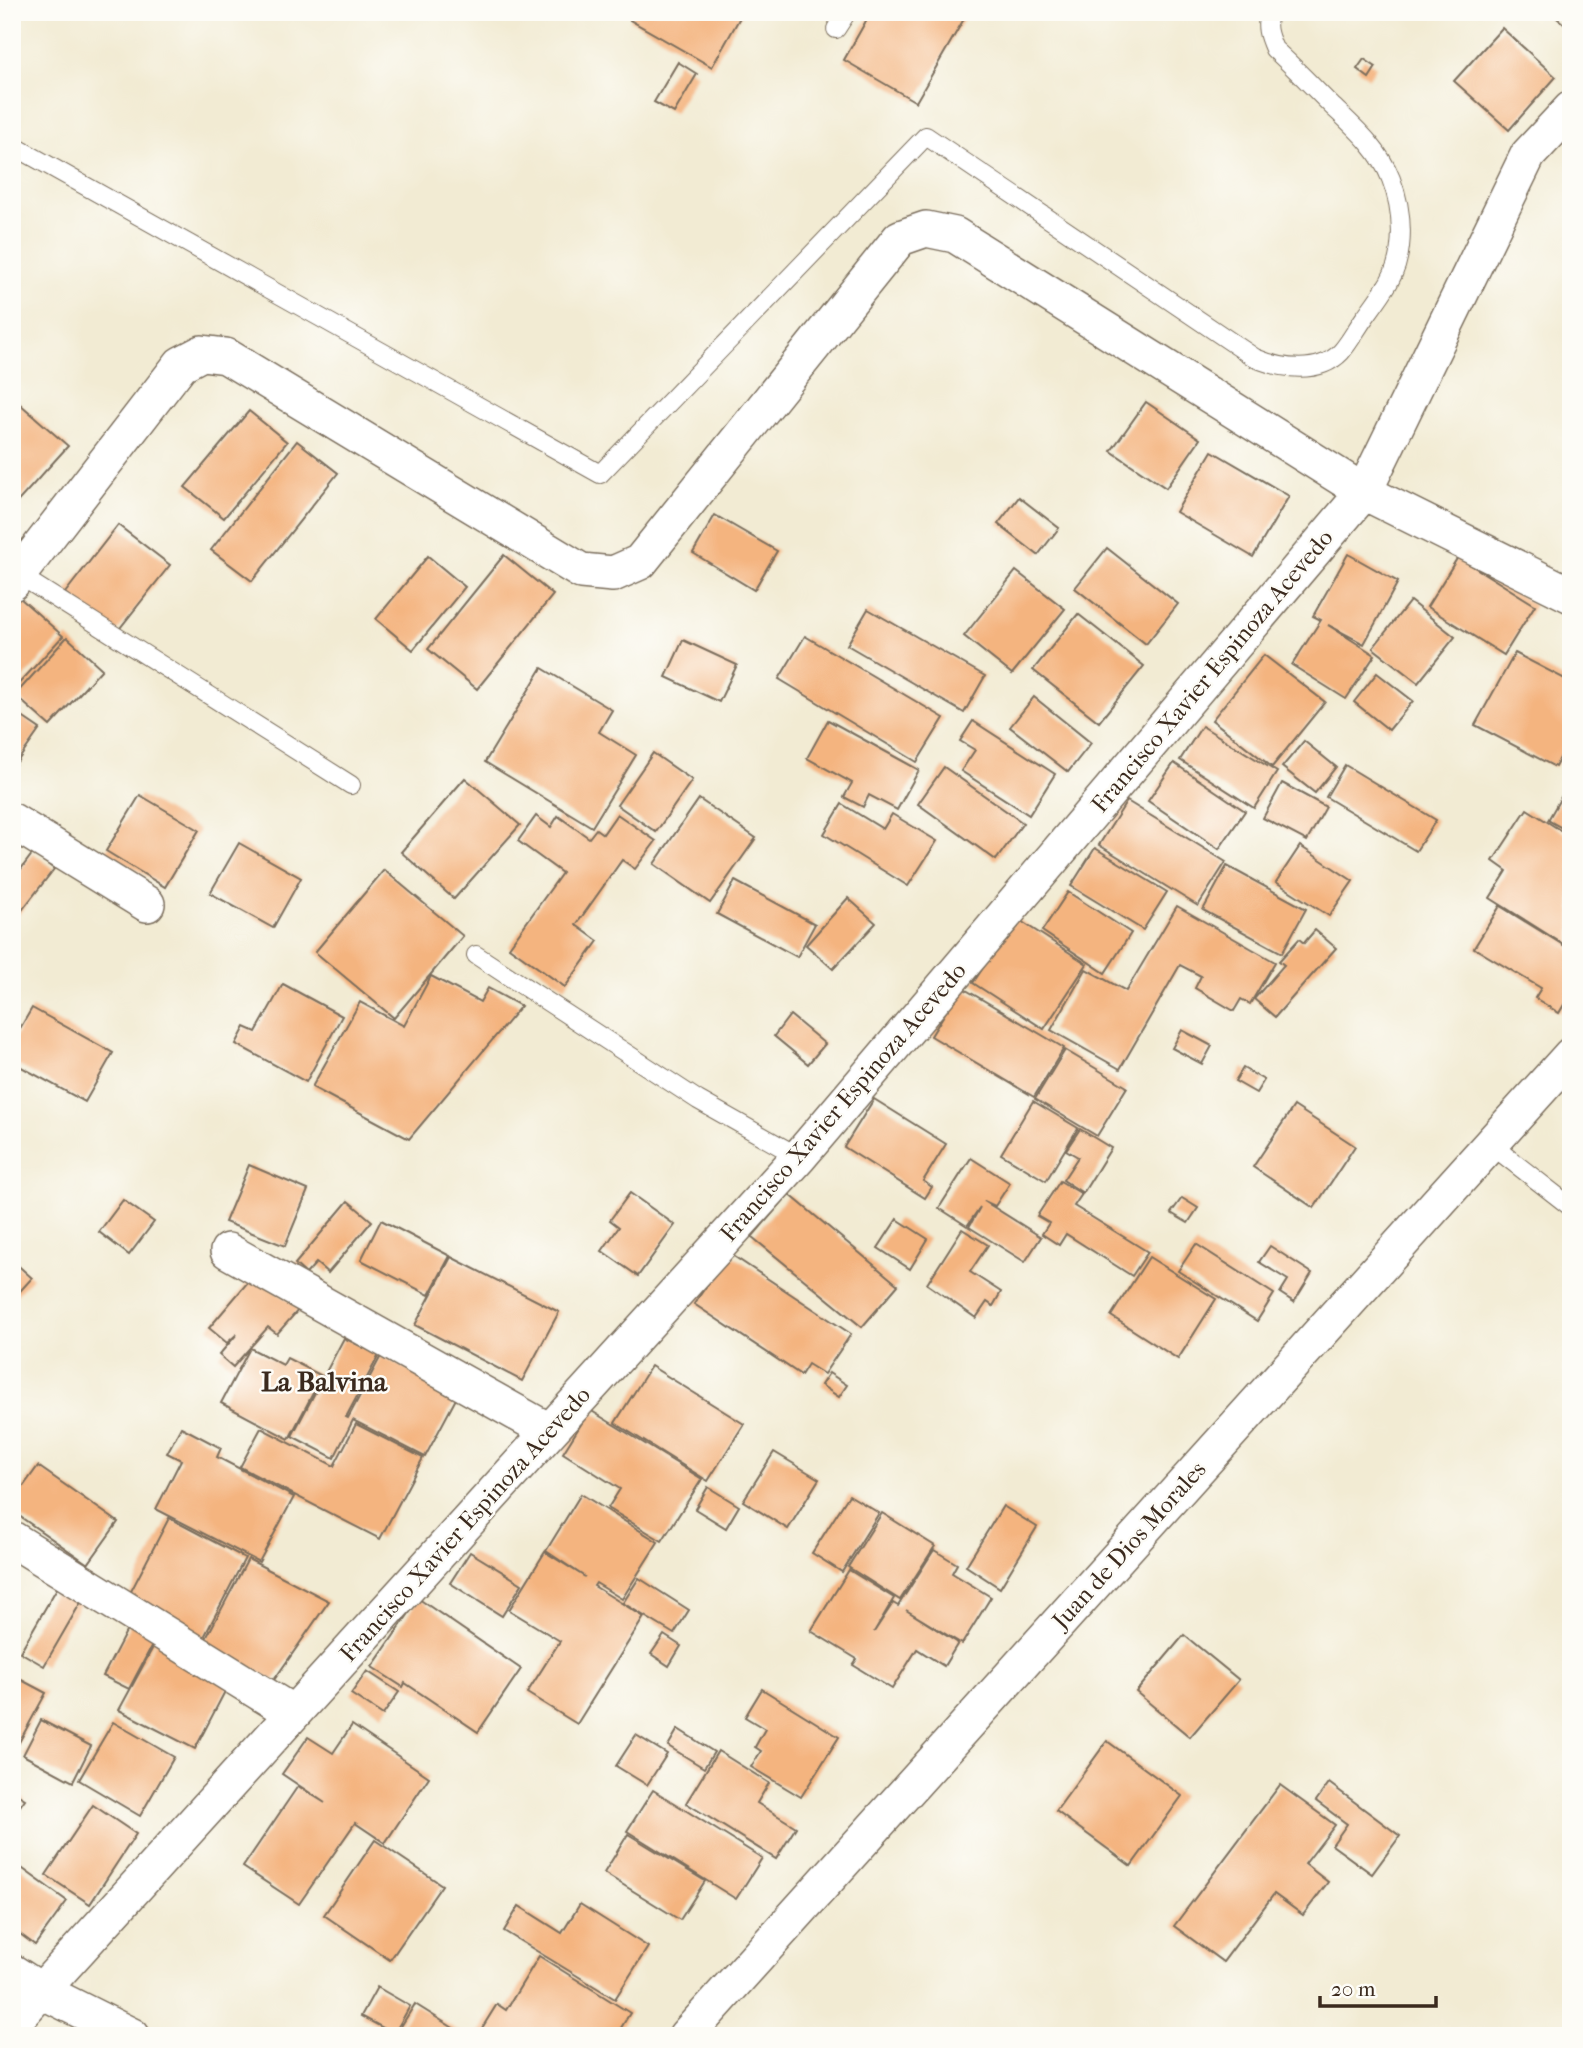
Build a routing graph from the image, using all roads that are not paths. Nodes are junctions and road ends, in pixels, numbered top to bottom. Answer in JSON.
{"nodes":[{"id":1,"x":848,"y":12,"type":"edge"},
{"id":2,"x":1269,"y":12,"type":"edge"},
{"id":3,"x":836,"y":29,"type":"dead end"},
{"id":4,"x":1571,"y":109,"type":"edge"},
{"id":5,"x":12,"y":147,"type":"edge"},
{"id":6,"x":1364,"y":492,"type":"junction"},
{"id":7,"x":16,"y":579,"type":"edge"},
{"id":8,"x":1571,"y":595,"type":"edge"},
{"id":9,"x":351,"y":785,"type":"dead end"},
{"id":10,"x":12,"y":821,"type":"edge"},
{"id":11,"x":147,"y":904,"type":"dead end"},
{"id":12,"x":476,"y":955,"type":"dead end"},
{"id":13,"x":1571,"y":1055,"type":"edge"},
{"id":14,"x":1490,"y":1144,"type":"junction"},
{"id":15,"x":799,"y":1157,"type":"junction"},
{"id":16,"x":1571,"y":1207,"type":"edge"},
{"id":17,"x":228,"y":1251,"type":"dead end"},
{"id":18,"x":549,"y":1431,"type":"junction"},
{"id":19,"x":12,"y":1539,"type":"edge"},
{"id":20,"x":293,"y":1713,"type":"junction"},
{"id":21,"x":26,"y":1981,"type":"edge"},
{"id":22,"x":12,"y":2023,"type":"edge"},
{"id":23,"x":132,"y":2036,"type":"edge"},
{"id":24,"x":686,"y":2036,"type":"edge"}],
"edges":[{"from":1,"to":3,"type":"lane"},
{"from":2,"to":5,"type":"lane"},
{"from":4,"to":6,"type":"street","name":"Francisco Xavier Espinoza Acevedo"},
{"from":6,"to":7,"type":"street"},
{"from":6,"to":8,"type":"street"},
{"from":6,"to":15,"type":"street","name":"Francisco Xavier Espinoza Acevedo"},
{"from":7,"to":9,"type":"lane"},
{"from":10,"to":11,"type":"street"},
{"from":12,"to":15,"type":"lane"},
{"from":13,"to":14,"type":"street","name":"Juan de Dios Morales"},
{"from":14,"to":16,"type":"lane"},
{"from":14,"to":24,"type":"street","name":"Juan de Dios Morales"},
{"from":15,"to":18,"type":"street","name":"Francisco Xavier Espinoza Acevedo"},
{"from":17,"to":18,"type":"street"},
{"from":18,"to":20,"type":"street","name":"Francisco Xavier Espinoza Acevedo"},
{"from":19,"to":20,"type":"street"},
{"from":20,"to":21,"type":"street","name":"Francisco Xavier Espinoza Acevedo"},
{"from":21,"to":22,"type":"street","name":"Francisco Xavier Espinoza Acevedo"},
{"from":21,"to":23,"type":"street"}]}
